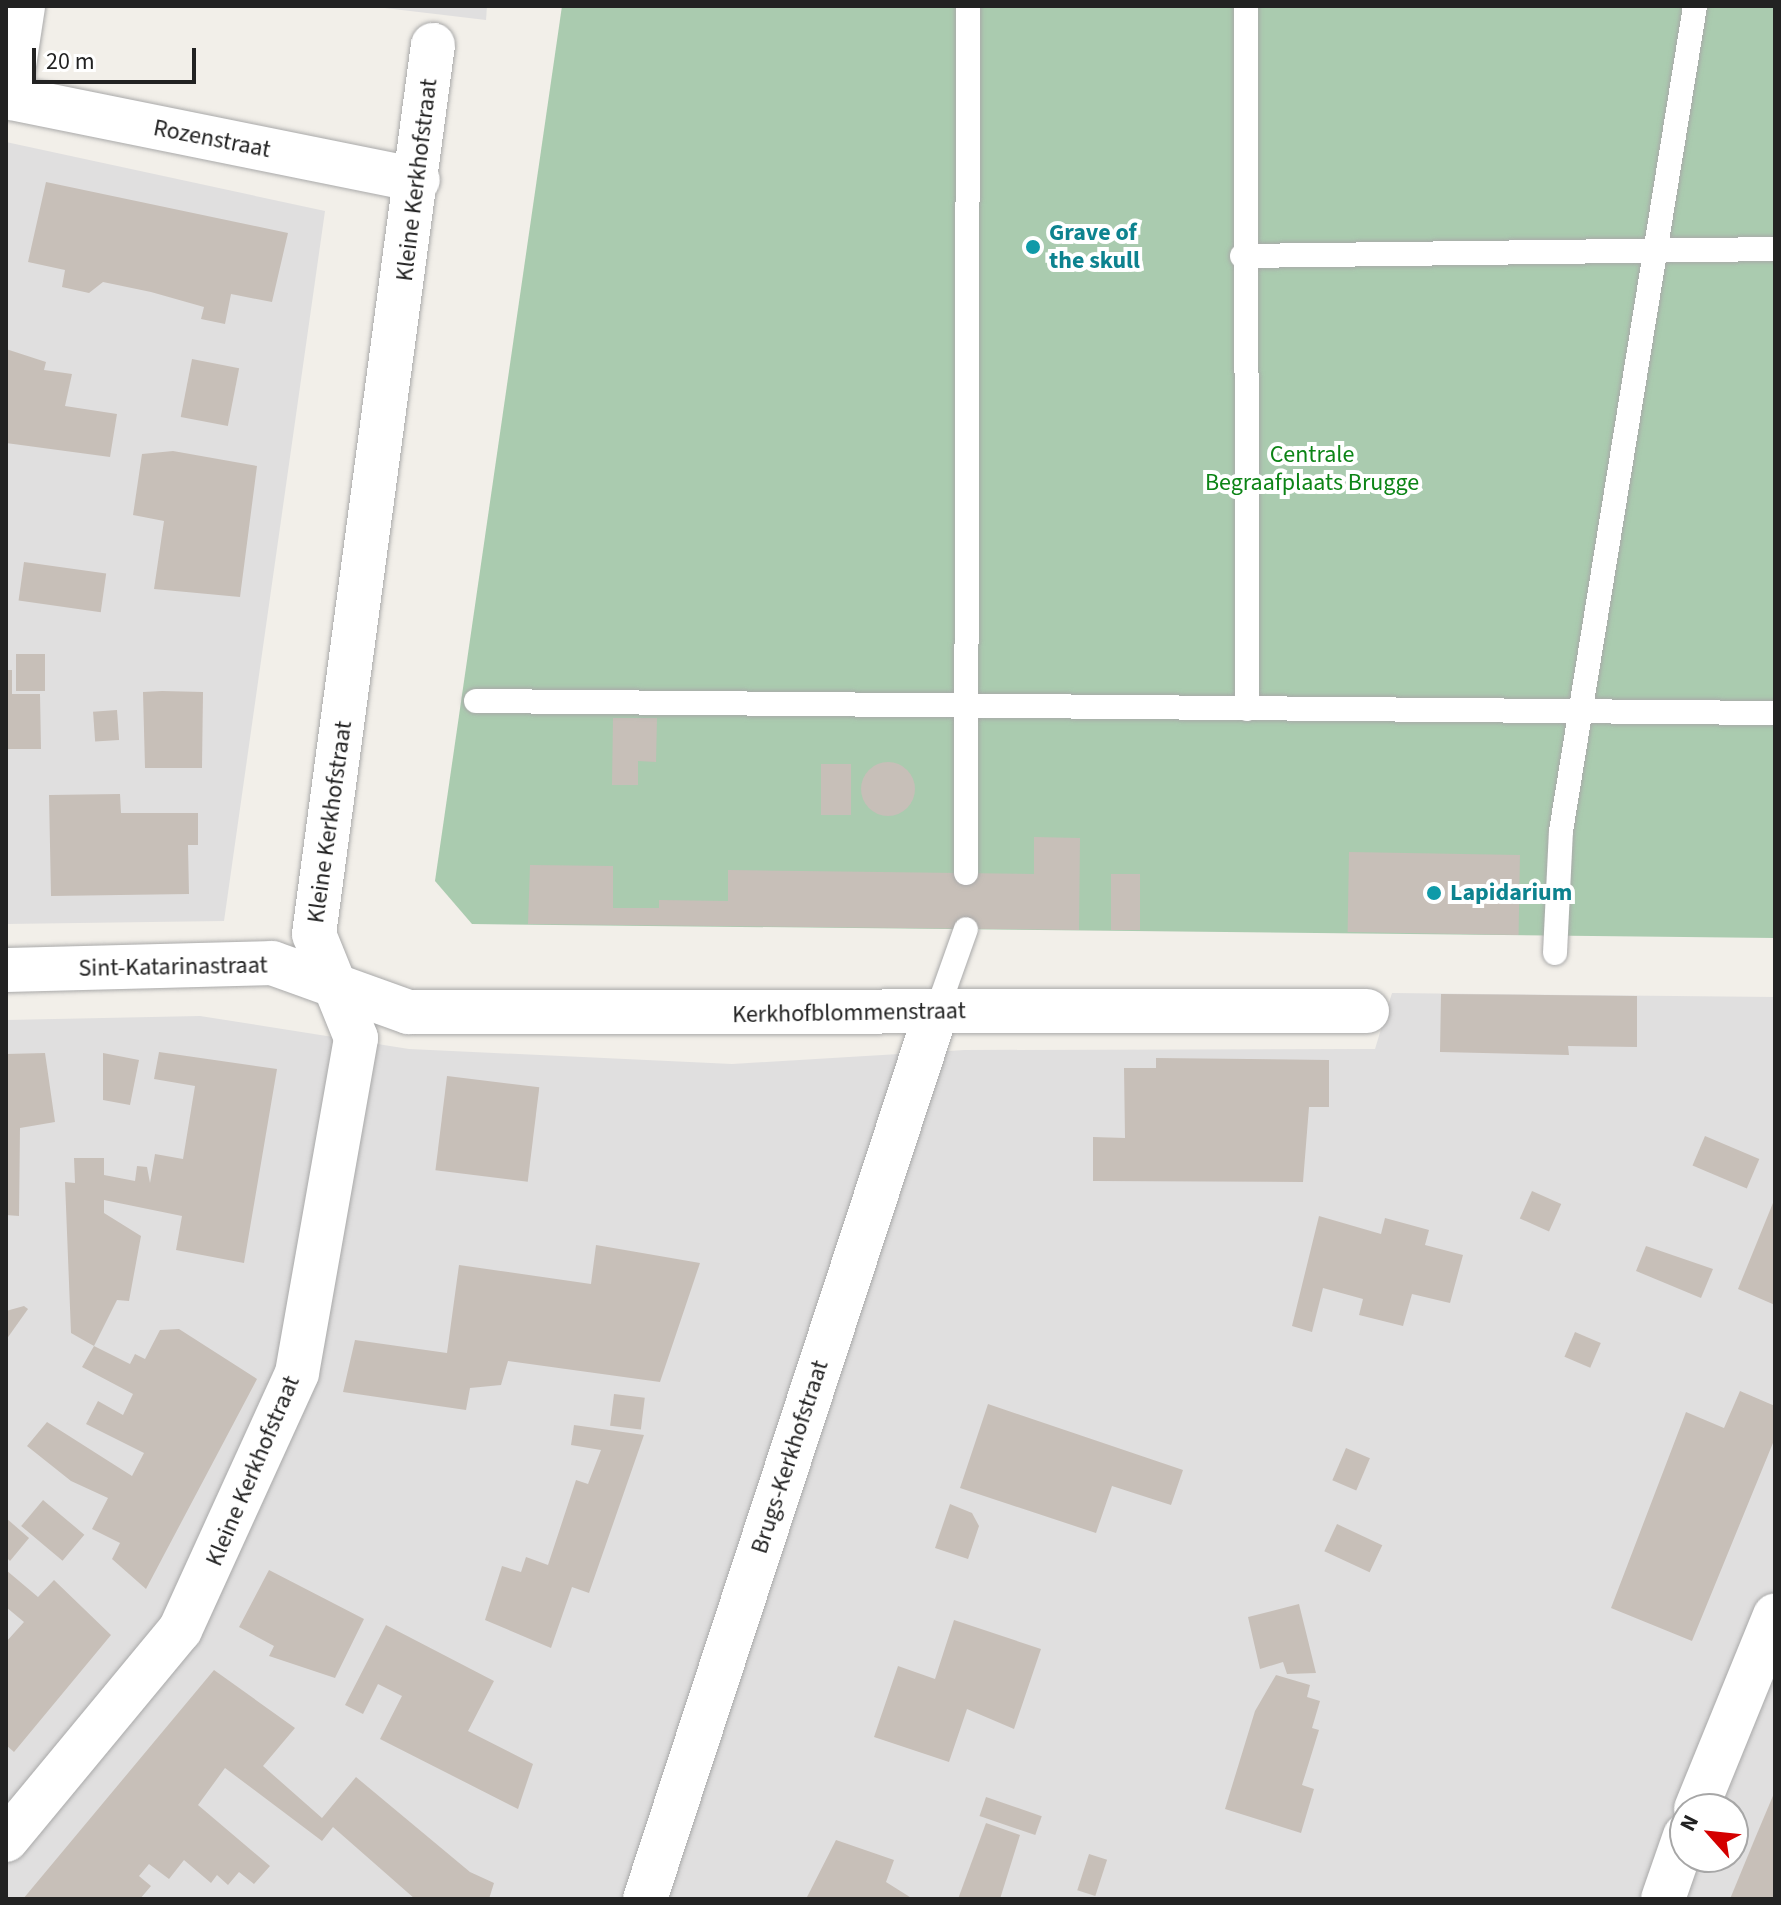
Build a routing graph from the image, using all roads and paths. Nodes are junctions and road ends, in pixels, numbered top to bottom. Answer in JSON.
{"nodes":[{"id":1,"x":23,"y":6,"type":"edge"},
{"id":2,"x":968,"y":6,"type":"edge"},
{"id":3,"x":1246,"y":6,"type":"edge"},
{"id":4,"x":1695,"y":6,"type":"edge"},
{"id":5,"x":433,"y":45,"type":"dead end"},
{"id":6,"x":8,"y":97,"type":"edge"},
{"id":7,"x":418,"y":180,"type":"junction"},
{"id":8,"x":1775,"y":249,"type":"edge"},
{"id":9,"x":1654,"y":254,"type":"junction"},
{"id":10,"x":1242,"y":256,"type":"junction"},
{"id":11,"x":476,"y":701,"type":"dead end"},
{"id":12,"x":967,"y":706,"type":"junction"},
{"id":13,"x":1247,"y":709,"type":"junction"},
{"id":14,"x":1581,"y":712,"type":"junction"},
{"id":15,"x":1775,"y":713,"type":"edge"},
{"id":16,"x":966,"y":873,"type":"dead end"},
{"id":17,"x":966,"y":929,"type":"dead end"},
{"id":18,"x":1555,"y":953,"type":"dead end"},
{"id":19,"x":6,"y":970,"type":"edge"},
{"id":20,"x":338,"y":982,"type":"junction"},
{"id":21,"x":1367,"y":1011,"type":"dead end"},
{"id":22,"x":935,"y":1016,"type":"junction"},
{"id":23,"x":1775,"y":1615,"type":"edge"},
{"id":24,"x":1703,"y":1793,"type":"edge"},
{"id":25,"x":6,"y":1840,"type":"edge"},
{"id":26,"x":1672,"y":1873,"type":"edge"},
{"id":27,"x":645,"y":1899,"type":"edge"},
{"id":28,"x":1663,"y":1899,"type":"edge"}],
"edges":[{"from":1,"to":6,"type":"street"},
{"from":2,"to":12,"type":"lane"},
{"from":3,"to":10,"type":"lane"},
{"from":4,"to":9,"type":"lane"},
{"from":5,"to":7,"type":"street","name":"Kleine Kerkhofstraat"},
{"from":6,"to":7,"type":"street","name":"Rozenstraat"},
{"from":7,"to":20,"type":"street","name":"Kleine Kerkhofstraat"},
{"from":8,"to":9,"type":"lane"},
{"from":9,"to":10,"type":"lane"},
{"from":9,"to":14,"type":"lane"},
{"from":10,"to":13,"type":"lane"},
{"from":11,"to":12,"type":"lane"},
{"from":12,"to":13,"type":"lane"},
{"from":12,"to":16,"type":"lane"},
{"from":13,"to":14,"type":"lane"},
{"from":14,"to":15,"type":"lane"},
{"from":14,"to":18,"type":"lane"},
{"from":17,"to":22,"type":"lane"},
{"from":19,"to":20,"type":"street","name":"Sint-Katarinastraat"},
{"from":20,"to":22,"type":"street","name":"Kerkhofblommenstraat"},
{"from":20,"to":25,"type":"street","name":"Kleine Kerkhofstraat"},
{"from":21,"to":22,"type":"street","name":"Kerkhofblommenstraat"},
{"from":22,"to":27,"type":"street","name":"Brugs-Kerkhofstraat"},
{"from":23,"to":24,"type":"street"},
{"from":26,"to":28,"type":"street"}]}
